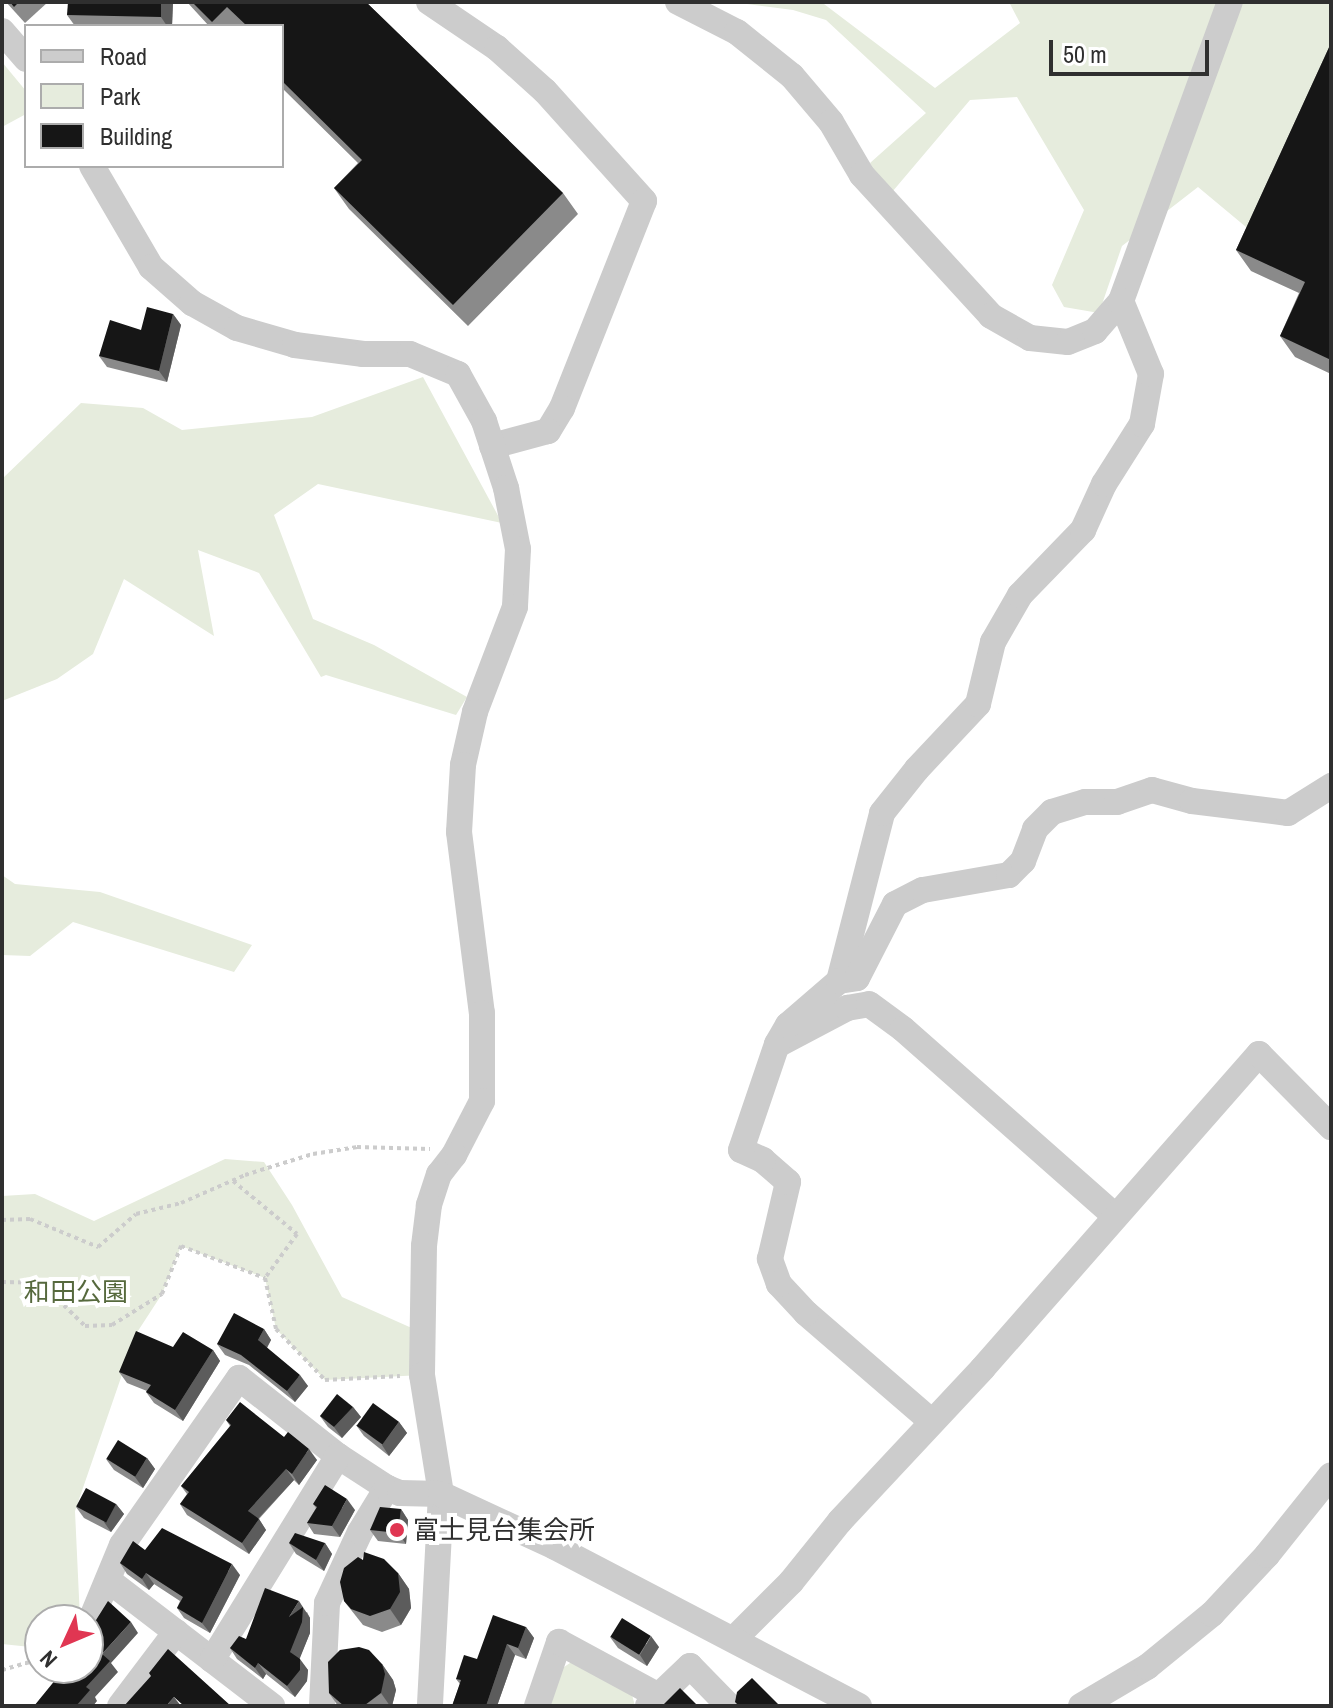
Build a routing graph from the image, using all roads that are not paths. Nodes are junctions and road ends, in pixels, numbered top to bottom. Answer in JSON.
{"nodes":[{"id":1,"x":429,"y":2,"type":"edge"},
{"id":2,"x":678,"y":2,"type":"edge"},
{"id":3,"x":1230,"y":2,"type":"edge"},
{"id":4,"x":2,"y":31,"type":"edge"},
{"id":5,"x":24,"y":57,"type":"edge"},
{"id":6,"x":93,"y":168,"type":"edge"},
{"id":7,"x":1121,"y":301,"type":"junction"},
{"id":8,"x":492,"y":446,"type":"junction"},
{"id":9,"x":1331,"y":786,"type":"edge"},
{"id":10,"x":839,"y":981,"type":"junction"},
{"id":11,"x":777,"y":1044,"type":"junction"},
{"id":12,"x":1331,"y":1127,"type":"edge"},
{"id":13,"x":1115,"y":1216,"type":"junction"},
{"id":14,"x":931,"y":1421,"type":"junction"},
{"id":15,"x":338,"y":1456,"type":"junction"},
{"id":16,"x":1327,"y":1482,"type":"edge"},
{"id":17,"x":387,"y":1488,"type":"junction"},
{"id":18,"x":441,"y":1494,"type":"junction"},
{"id":19,"x":108,"y":1580,"type":"junction"},
{"id":20,"x":98,"y":1604,"type":"edge"},
{"id":21,"x":176,"y":1632,"type":"junction"},
{"id":22,"x":734,"y":1639,"type":"junction"},
{"id":23,"x":212,"y":1660,"type":"junction"},
{"id":24,"x":654,"y":1701,"type":"edge"},
{"id":25,"x":120,"y":1706,"type":"edge"},
{"id":26,"x":272,"y":1706,"type":"edge"},
{"id":27,"x":322,"y":1706,"type":"edge"},
{"id":28,"x":430,"y":1706,"type":"edge"},
{"id":29,"x":537,"y":1706,"type":"edge"},
{"id":30,"x":729,"y":1706,"type":"edge"},
{"id":31,"x":859,"y":1706,"type":"edge"},
{"id":32,"x":1081,"y":1706,"type":"edge"}],
"edges":[{"from":1,"to":8,"type":"street"},
{"from":2,"to":7,"type":"street"},
{"from":3,"to":7,"type":"street"},
{"from":4,"to":5,"type":"street"},
{"from":6,"to":8,"type":"street"},
{"from":7,"to":10,"type":"street"},
{"from":8,"to":18,"type":"street"},
{"from":9,"to":10,"type":"street"},
{"from":10,"to":11,"type":"street"},
{"from":11,"to":13,"type":"street"},
{"from":11,"to":14,"type":"street"},
{"from":12,"to":13,"type":"street"},
{"from":13,"to":14,"type":"street"},
{"from":14,"to":22,"type":"street"},
{"from":15,"to":17,"type":"street"},
{"from":15,"to":19,"type":"street"},
{"from":15,"to":23,"type":"street"},
{"from":16,"to":32,"type":"street"},
{"from":17,"to":18,"type":"street"},
{"from":17,"to":27,"type":"street"},
{"from":18,"to":22,"type":"street"},
{"from":18,"to":28,"type":"street"},
{"from":19,"to":20,"type":"street"},
{"from":19,"to":21,"type":"street"},
{"from":21,"to":23,"type":"street"},
{"from":21,"to":25,"type":"street"},
{"from":22,"to":31,"type":"street"},
{"from":23,"to":26,"type":"street"},
{"from":24,"to":29,"type":"street"},
{"from":24,"to":30,"type":"street"}]}
